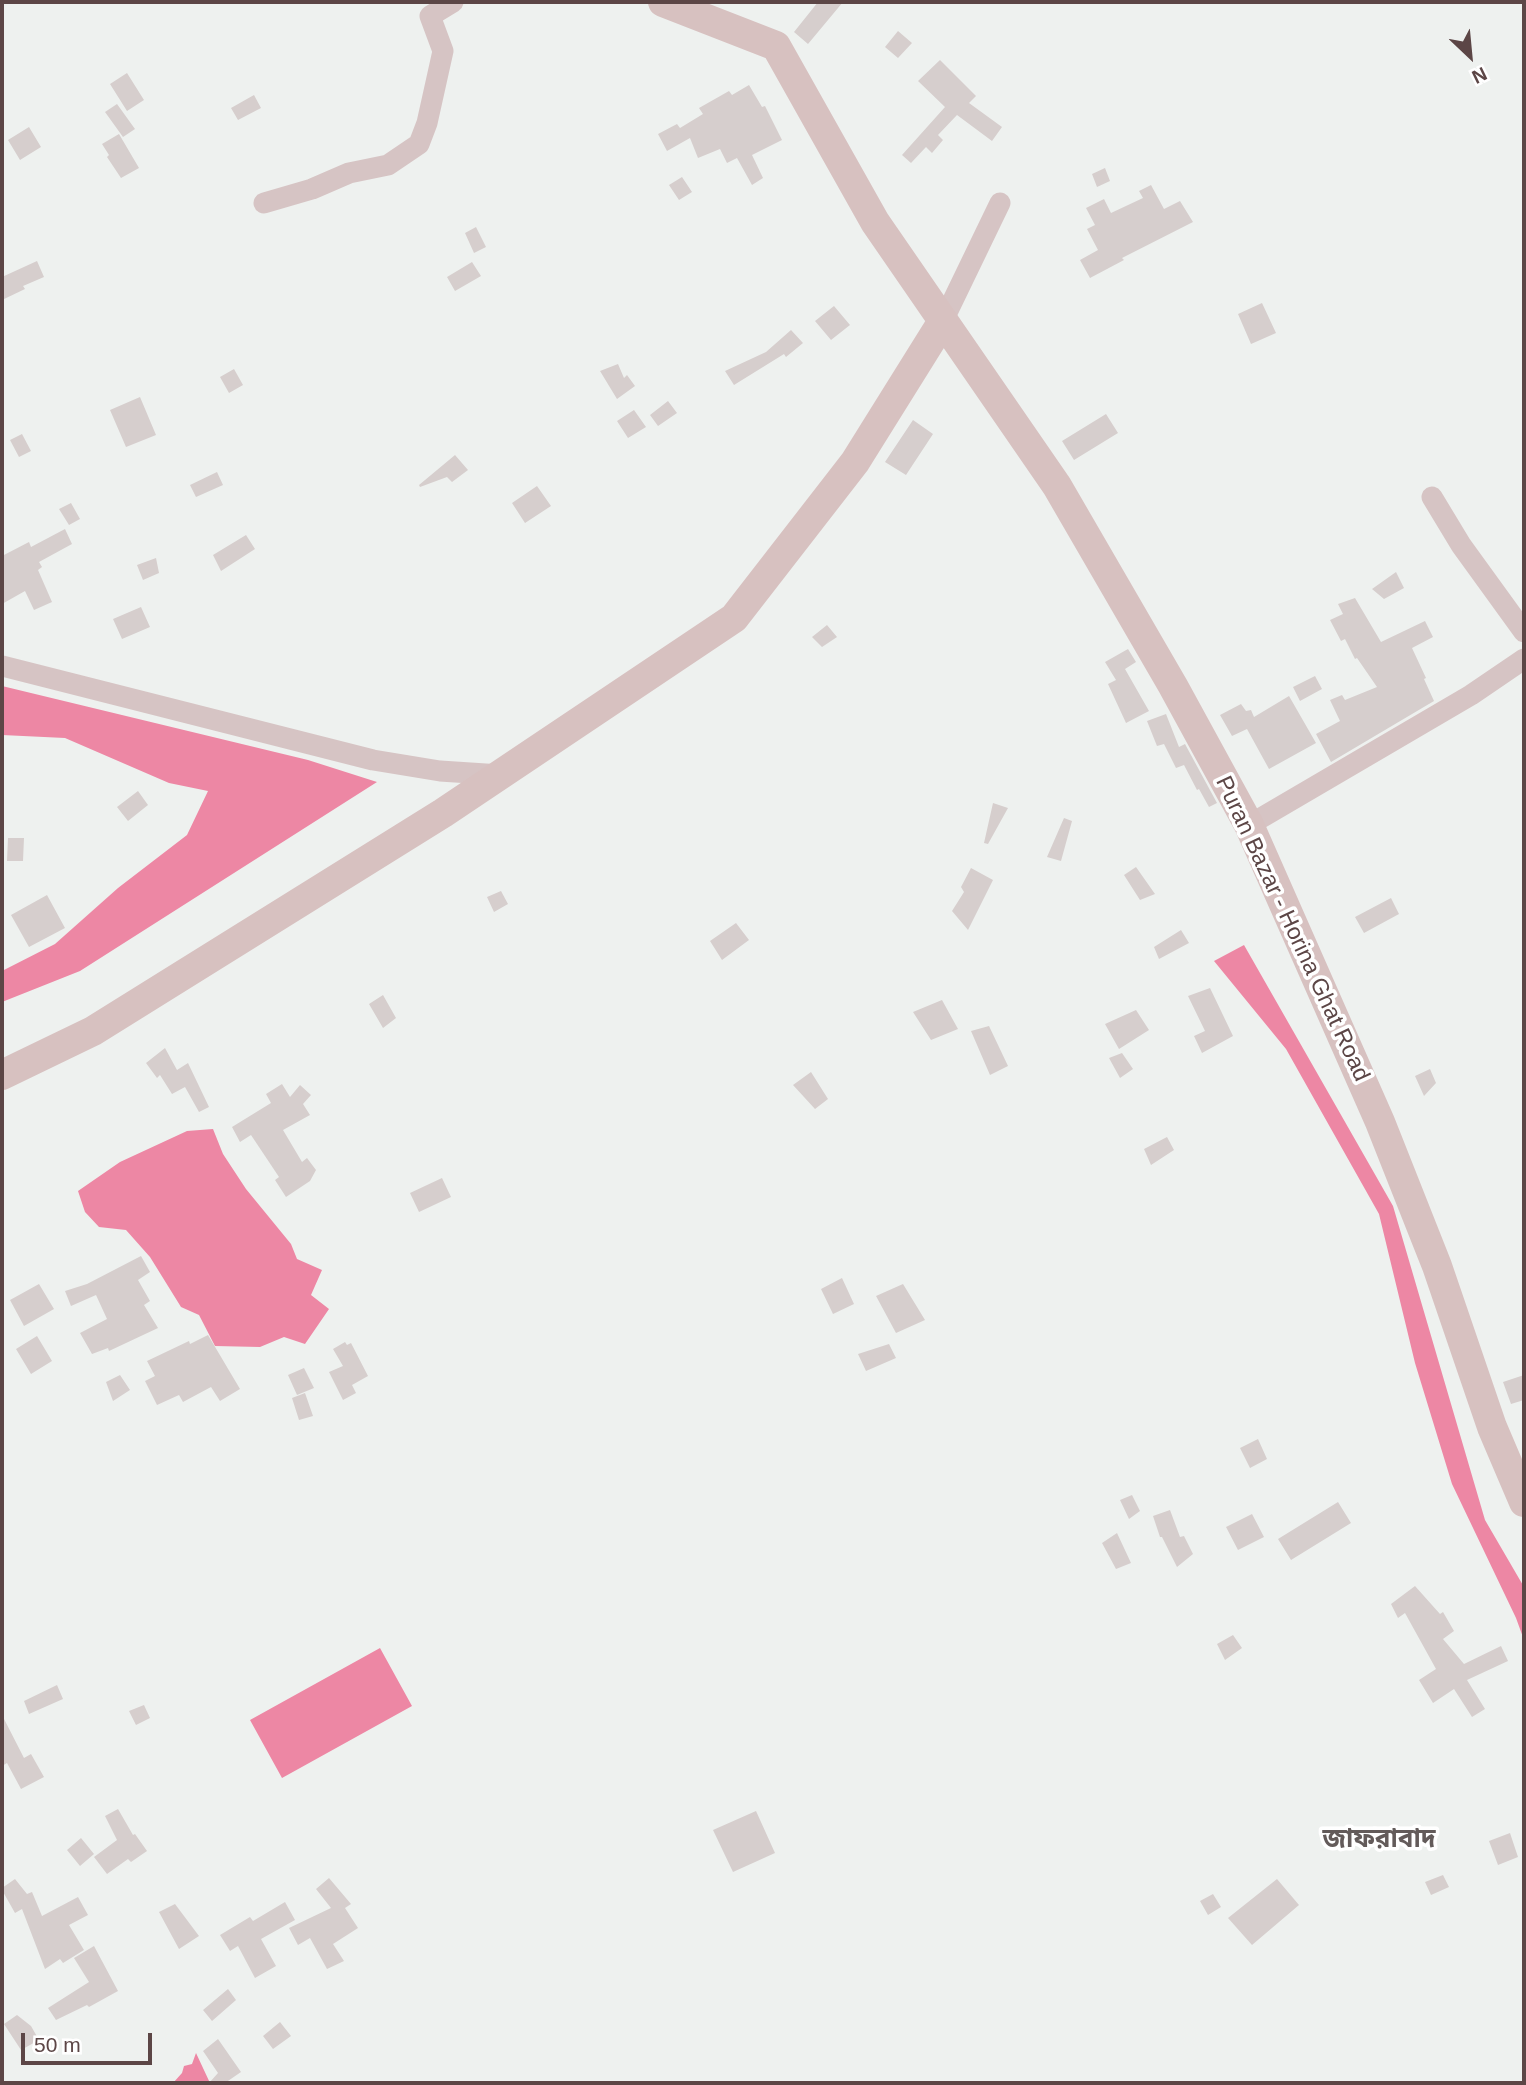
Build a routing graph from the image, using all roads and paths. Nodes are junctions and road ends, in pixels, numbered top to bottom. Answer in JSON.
{"nodes":[{"id":1,"x":453,"y":2,"type":"edge"},
{"id":2,"x":663,"y":2,"type":"edge"},
{"id":3,"x":264,"y":203,"type":"dead end"},
{"id":4,"x":1000,"y":204,"type":"dead end"},
{"id":5,"x":943,"y":321,"type":"junction"},
{"id":6,"x":1432,"y":497,"type":"dead end"},
{"id":7,"x":1524,"y":632,"type":"edge"},
{"id":8,"x":1524,"y":659,"type":"edge"},
{"id":9,"x":2,"y":666,"type":"edge"},
{"id":10,"x":501,"y":775,"type":"junction"},
{"id":11,"x":1249,"y":825,"type":"junction"},
{"id":12,"x":2,"y":1075,"type":"edge"},
{"id":13,"x":1524,"y":1502,"type":"edge"}],
"edges":[{"from":1,"to":3,"type":"street"},
{"from":2,"to":5,"type":"main road","name":"Puran Bazar - Horina Ghat Road"},
{"from":4,"to":5,"type":"street"},
{"from":5,"to":10,"type":"main road"},
{"from":5,"to":11,"type":"main road","name":"Puran Bazar - Horina Ghat Road"},
{"from":6,"to":7,"type":"street"},
{"from":8,"to":11,"type":"street"},
{"from":9,"to":10,"type":"street"},
{"from":10,"to":12,"type":"main road"},
{"from":11,"to":13,"type":"main road","name":"Puran Bazar - Horina Ghat Road"}]}
